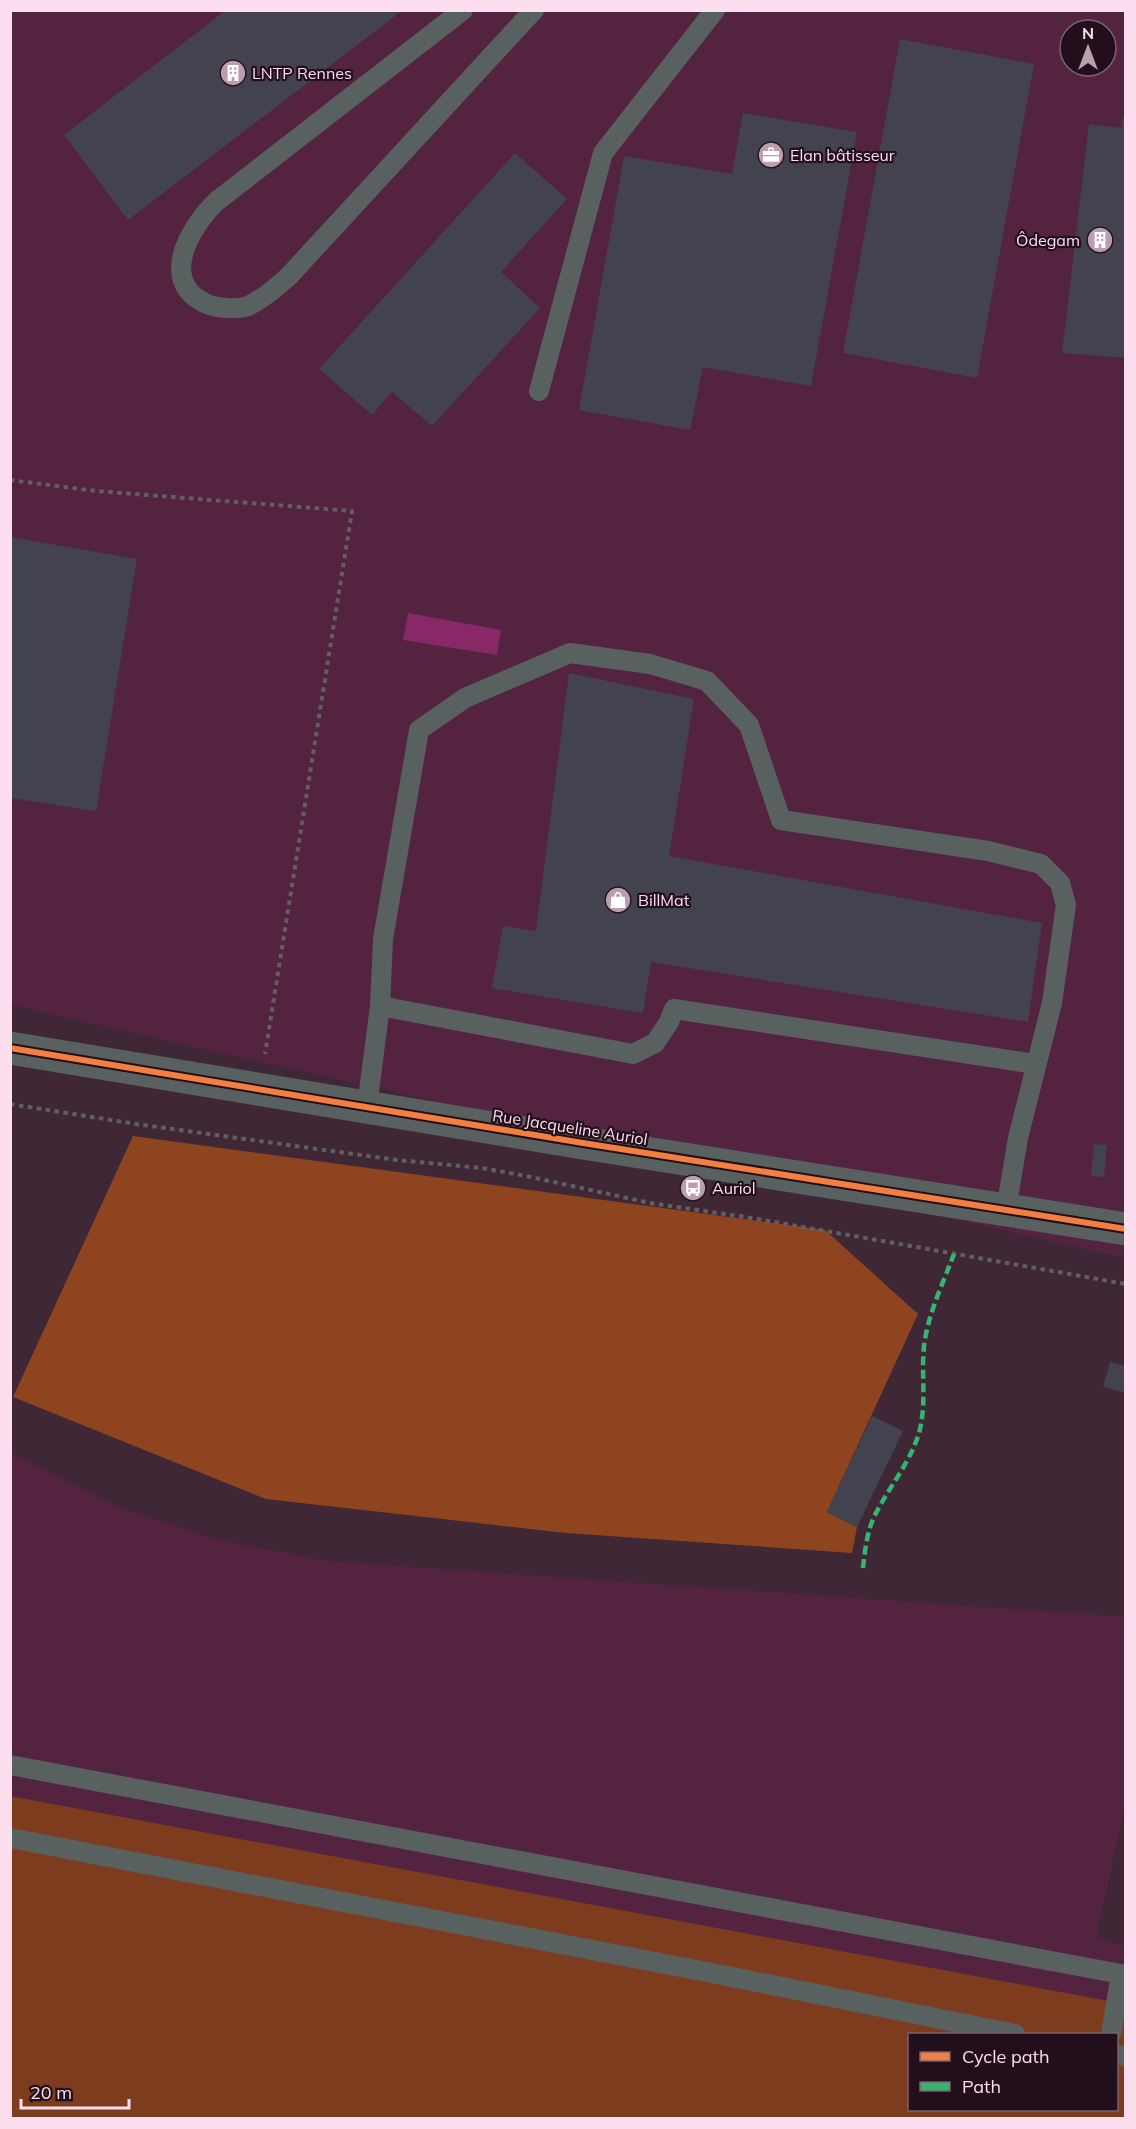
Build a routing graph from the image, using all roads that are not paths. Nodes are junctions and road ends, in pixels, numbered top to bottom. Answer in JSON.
{"nodes":[{"id":1,"x":463,"y":10,"type":"edge"},
{"id":2,"x":534,"y":10,"type":"edge"},
{"id":3,"x":715,"y":10,"type":"edge"},
{"id":4,"x":539,"y":391,"type":"dead end"},
{"id":5,"x":380,"y":1006,"type":"junction"},
{"id":6,"x":10,"y":1048,"type":"edge"},
{"id":7,"x":1035,"y":1064,"type":"junction"},
{"id":8,"x":367,"y":1107,"type":"junction"},
{"id":9,"x":1006,"y":1210,"type":"junction"},
{"id":10,"x":1125,"y":1229,"type":"edge"},
{"id":11,"x":10,"y":1765,"type":"edge"},
{"id":12,"x":10,"y":1838,"type":"edge"},
{"id":13,"x":1123,"y":1975,"type":"edge"},
{"id":14,"x":1010,"y":2033,"type":"edge"},
{"id":15,"x":1111,"y":2033,"type":"edge"}],
"edges":[{"from":1,"to":2,"type":"lane"},
{"from":3,"to":4,"type":"lane"},
{"from":5,"to":7,"type":"lane"},
{"from":5,"to":7,"type":"lane"},
{"from":5,"to":8,"type":"lane"},
{"from":6,"to":8,"type":"street","name":"Rue Jacqueline Auriol"},
{"from":7,"to":9,"type":"lane"},
{"from":8,"to":9,"type":"street","name":"Rue Jacqueline Auriol"},
{"from":9,"to":10,"type":"street","name":"Rue Jacqueline Auriol"},
{"from":11,"to":13,"type":"lane"},
{"from":12,"to":14,"type":"lane"},
{"from":13,"to":15,"type":"lane"}]}
